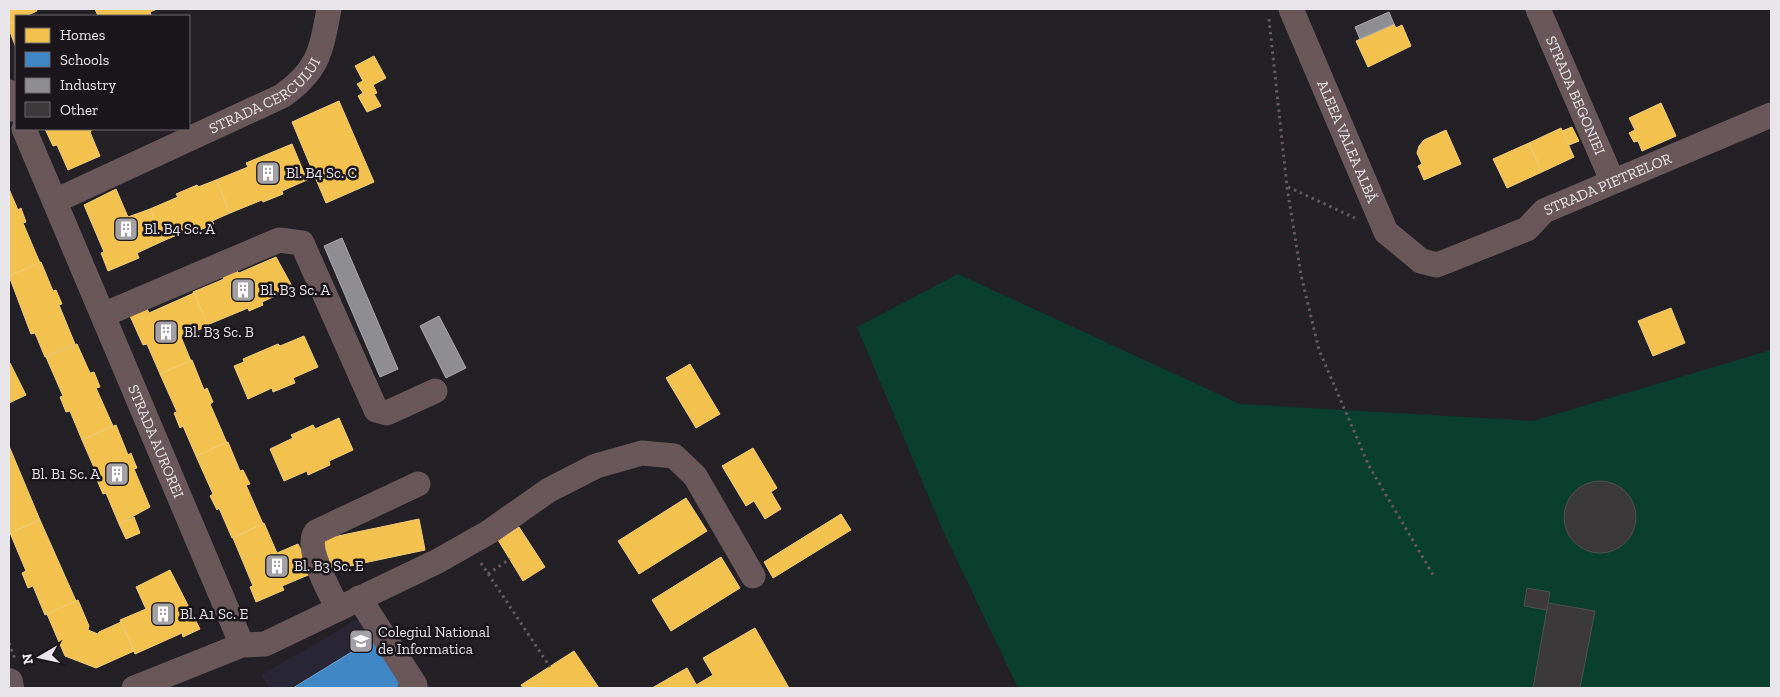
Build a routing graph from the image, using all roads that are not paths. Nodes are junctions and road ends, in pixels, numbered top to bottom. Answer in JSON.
{"nodes":[{"id":1,"x":329,"y":9,"type":"edge"},
{"id":2,"x":1291,"y":9,"type":"edge"},
{"id":3,"x":1538,"y":9,"type":"edge"},
{"id":4,"x":9,"y":92,"type":"edge"},
{"id":5,"x":15,"y":107,"type":"edge"},
{"id":6,"x":1771,"y":115,"type":"edge"},
{"id":7,"x":24,"y":130,"type":"edge"},
{"id":8,"x":1612,"y":180,"type":"junction"},
{"id":9,"x":55,"y":201,"type":"junction"},
{"id":10,"x":1421,"y":261,"type":"joint"},
{"id":11,"x":103,"y":315,"type":"junction"},
{"id":12,"x":435,"y":391,"type":"dead end"},
{"id":13,"x":418,"y":484,"type":"dead end"},
{"id":14,"x":753,"y":576,"type":"dead end"},
{"id":15,"x":349,"y":604,"type":"junction"},
{"id":16,"x":242,"y":645,"type":"junction"},
{"id":17,"x":9,"y":682,"type":"edge"},
{"id":18,"x":10,"y":688,"type":"edge"},
{"id":19,"x":134,"y":688,"type":"edge"},
{"id":20,"x":410,"y":688,"type":"edge"}],
"edges":[{"from":1,"to":9,"type":"street","name":"STRADA CERCULUI"},
{"from":2,"to":10,"type":"street","name":"ALEEA VALEA ALBĂ"},
{"from":3,"to":8,"type":"street","name":"STRADA BEGONIEI"},
{"from":4,"to":5,"type":"street"},
{"from":6,"to":8,"type":"street","name":"STRADA PIETRELOR"},
{"from":7,"to":9,"type":"street","name":"STRADA AUROREI"},
{"from":8,"to":10,"type":"street","name":"STRADA PIETRELOR"},
{"from":9,"to":11,"type":"street","name":"STRADA AUROREI"},
{"from":11,"to":12,"type":"street"},
{"from":11,"to":16,"type":"street","name":"STRADA AUROREI"},
{"from":13,"to":15,"type":"street"},
{"from":14,"to":15,"type":"street"},
{"from":15,"to":16,"type":"street"},
{"from":15,"to":20,"type":"street"},
{"from":16,"to":19,"type":"street"},
{"from":17,"to":18,"type":"main road"}]}
